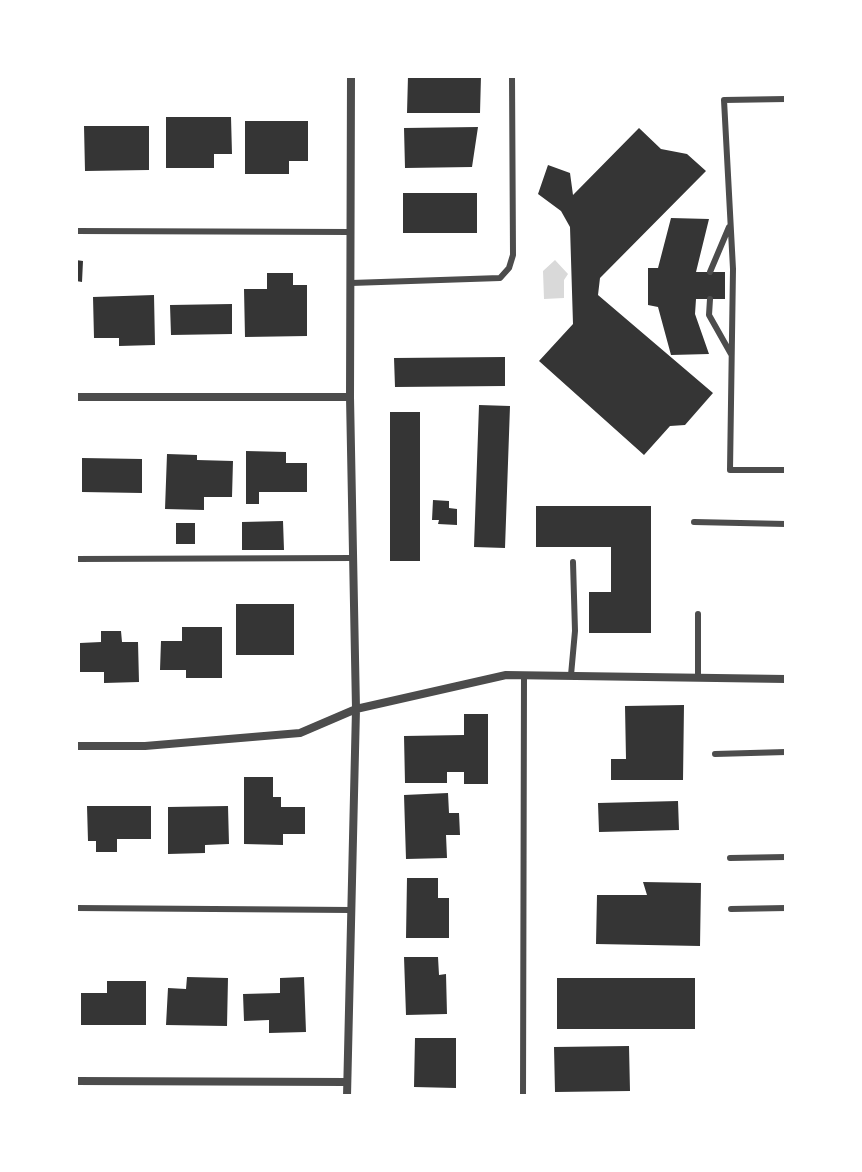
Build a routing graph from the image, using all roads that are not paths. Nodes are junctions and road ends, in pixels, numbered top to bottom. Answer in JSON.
{"nodes":[{"id":1,"x":351,"y":76,"type":"edge"},
{"id":2,"x":512,"y":76,"type":"edge"},
{"id":3,"x":786,"y":99,"type":"edge"},
{"id":4,"x":730,"y":224,"type":"junction"},
{"id":5,"x":76,"y":231,"type":"edge"},
{"id":6,"x":351,"y":232,"type":"junction"},
{"id":7,"x":710,"y":272,"type":"dead end"},
{"id":8,"x":351,"y":283,"type":"junction"},
{"id":9,"x":710,"y":299,"type":"dead end"},
{"id":10,"x":732,"y":357,"type":"junction"},
{"id":11,"x":76,"y":397,"type":"edge"},
{"id":12,"x":350,"y":397,"type":"junction"},
{"id":13,"x":786,"y":470,"type":"edge"},
{"id":14,"x":694,"y":522,"type":"dead end"},
{"id":15,"x":786,"y":524,"type":"edge"},
{"id":16,"x":353,"y":558,"type":"junction"},
{"id":17,"x":76,"y":559,"type":"edge"},
{"id":18,"x":573,"y":562,"type":"dead end"},
{"id":19,"x":698,"y":614,"type":"dead end"},
{"id":20,"x":524,"y":675,"type":"junction"},
{"id":21,"x":571,"y":675,"type":"junction"},
{"id":22,"x":698,"y":678,"type":"junction"},
{"id":23,"x":786,"y":679,"type":"edge"},
{"id":24,"x":356,"y":709,"type":"junction"},
{"id":25,"x":76,"y":746,"type":"edge"},
{"id":26,"x":786,"y":752,"type":"edge"},
{"id":27,"x":715,"y":754,"type":"dead end"},
{"id":28,"x":786,"y":857,"type":"edge"},
{"id":29,"x":730,"y":858,"type":"dead end"},
{"id":30,"x":76,"y":908,"type":"edge"},
{"id":31,"x":786,"y":908,"type":"edge"},
{"id":32,"x":731,"y":909,"type":"dead end"},
{"id":33,"x":351,"y":910,"type":"junction"},
{"id":34,"x":76,"y":1081,"type":"edge"},
{"id":35,"x":346,"y":1082,"type":"junction"},
{"id":36,"x":347,"y":1096,"type":"edge"},
{"id":37,"x":523,"y":1096,"type":"edge"}],
"edges":[{"from":1,"to":6,"type":"street"},
{"from":2,"to":8,"type":"lane"},
{"from":3,"to":4,"type":"lane"},
{"from":4,"to":7,"type":"lane"},
{"from":4,"to":10,"type":"lane"},
{"from":5,"to":6,"type":"lane"},
{"from":6,"to":8,"type":"street"},
{"from":8,"to":12,"type":"street"},
{"from":9,"to":10,"type":"lane"},
{"from":10,"to":13,"type":"lane"},
{"from":11,"to":12,"type":"street"},
{"from":12,"to":16,"type":"street"},
{"from":14,"to":15,"type":"lane"},
{"from":16,"to":17,"type":"lane"},
{"from":16,"to":24,"type":"street"},
{"from":18,"to":21,"type":"lane"},
{"from":19,"to":22,"type":"lane"},
{"from":20,"to":21,"type":"street"},
{"from":20,"to":24,"type":"street"},
{"from":20,"to":37,"type":"lane"},
{"from":21,"to":22,"type":"street"},
{"from":22,"to":23,"type":"street"},
{"from":24,"to":25,"type":"street"},
{"from":24,"to":33,"type":"street"},
{"from":26,"to":27,"type":"lane"},
{"from":28,"to":29,"type":"lane"},
{"from":30,"to":33,"type":"lane"},
{"from":31,"to":32,"type":"lane"},
{"from":33,"to":35,"type":"street"},
{"from":34,"to":35,"type":"street"},
{"from":35,"to":36,"type":"street"}]}
